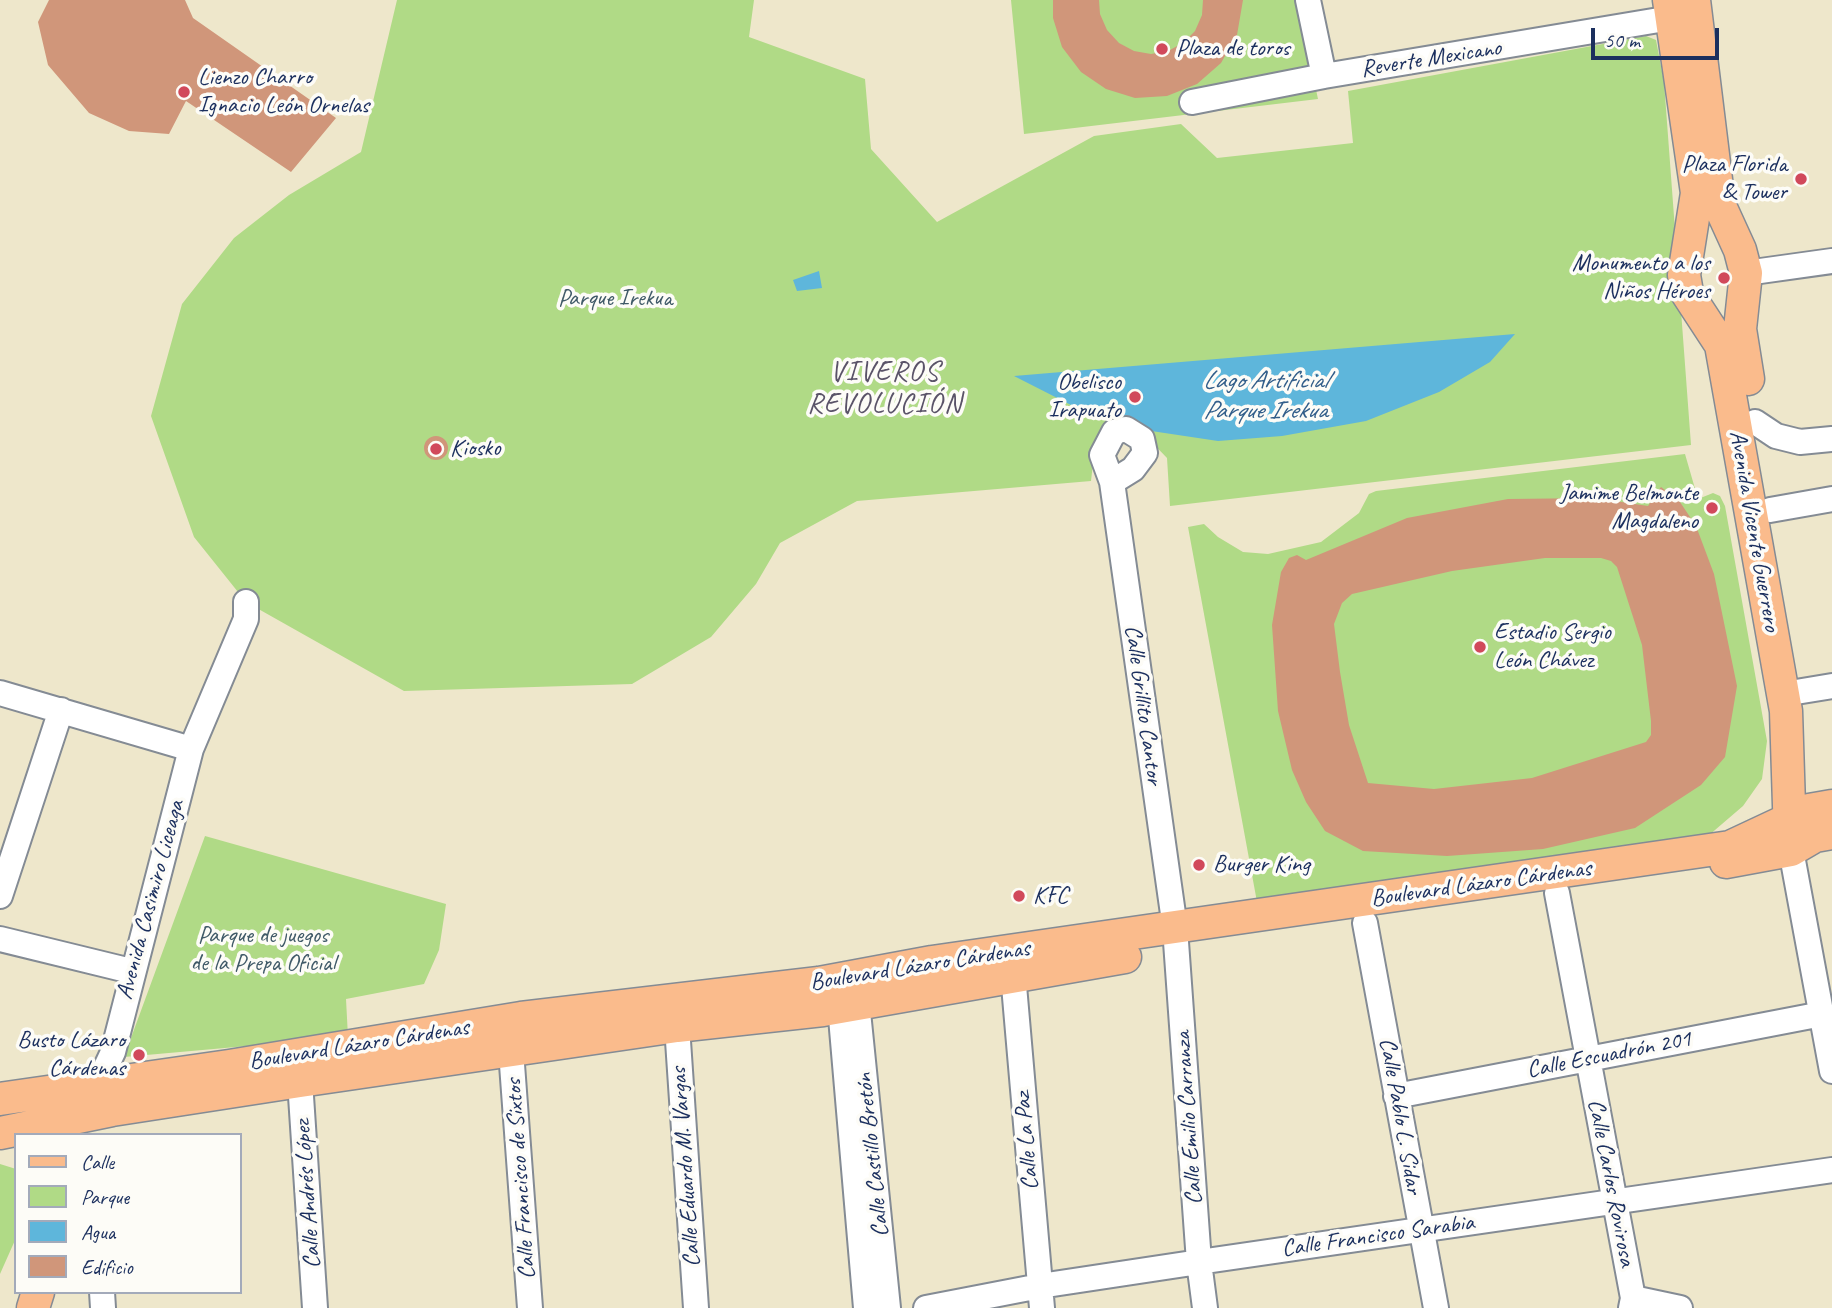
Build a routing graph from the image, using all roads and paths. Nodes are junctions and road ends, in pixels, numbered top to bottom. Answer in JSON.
{"nodes":[{"id":1,"x":1308,"y":0,"type":"edge"},
{"id":2,"x":1678,"y":6,"type":"edge"},
{"id":3,"x":1324,"y":76,"type":"junction"},
{"id":4,"x":1192,"y":102,"type":"dead end"},
{"id":5,"x":1734,"y":237,"type":"junction"},
{"id":6,"x":1688,"y":239,"type":"junction"},
{"id":7,"x":1832,"y":261,"type":"edge"},
{"id":8,"x":1746,"y":273,"type":"junction"},
{"id":9,"x":1697,"y":308,"type":"junction"},
{"id":10,"x":1741,"y":308,"type":"junction"},
{"id":11,"x":1755,"y":422,"type":"junction"},
{"id":12,"x":1832,"y":439,"type":"edge"},
{"id":13,"x":1112,"y":482,"type":"dead end"},
{"id":14,"x":1832,"y":499,"type":"edge"},
{"id":15,"x":1770,"y":510,"type":"junction"},
{"id":16,"x":246,"y":601,"type":"dead end"},
{"id":17,"x":1832,"y":686,"type":"edge"},
{"id":18,"x":0,"y":693,"type":"edge"},
{"id":19,"x":1791,"y":701,"type":"junction"},
{"id":20,"x":61,"y":710,"type":"junction"},
{"id":21,"x":191,"y":748,"type":"junction"},
{"id":22,"x":1811,"y":826,"type":"edge"},
{"id":23,"x":1730,"y":847,"type":"junction"},
{"id":24,"x":1558,"y":893,"type":"junction"},
{"id":25,"x":0,"y":896,"type":"edge"},
{"id":26,"x":1365,"y":923,"type":"junction"},
{"id":27,"x":1176,"y":938,"type":"junction"},
{"id":28,"x":0,"y":939,"type":"edge"},
{"id":29,"x":131,"y":971,"type":"junction"},
{"id":30,"x":1013,"y":974,"type":"junction"},
{"id":31,"x":849,"y":1004,"type":"junction"},
{"id":32,"x":1822,"y":1014,"type":"junction"},
{"id":33,"x":677,"y":1026,"type":"junction"},
{"id":34,"x":511,"y":1051,"type":"junction"},
{"id":35,"x":1588,"y":1059,"type":"junction"},
{"id":36,"x":1832,"y":1070,"type":"edge"},
{"id":37,"x":300,"y":1081,"type":"junction"},
{"id":38,"x":1396,"y":1096,"type":"junction"},
{"id":39,"x":0,"y":1099,"type":"edge"},
{"id":40,"x":103,"y":1102,"type":"edge"},
{"id":41,"x":8,"y":1133,"type":"edge"},
{"id":42,"x":1832,"y":1170,"type":"edge"},
{"id":43,"x":1613,"y":1202,"type":"junction"},
{"id":44,"x":1421,"y":1230,"type":"junction"},
{"id":45,"x":1199,"y":1262,"type":"junction"},
{"id":46,"x":1041,"y":1297,"type":"edge"},
{"id":47,"x":1632,"y":1303,"type":"edge"},
{"id":48,"x":315,"y":1308,"type":"edge"},
{"id":49,"x":530,"y":1308,"type":"edge"},
{"id":50,"x":696,"y":1308,"type":"edge"},
{"id":51,"x":866,"y":1308,"type":"edge"},
{"id":52,"x":888,"y":1308,"type":"edge"},
{"id":53,"x":926,"y":1308,"type":"edge"},
{"id":54,"x":1205,"y":1308,"type":"edge"},
{"id":55,"x":1437,"y":1308,"type":"edge"},
{"id":56,"x":1680,"y":1308,"type":"edge"}],
"edges":[{"from":1,"to":3,"type":"street"},
{"from":2,"to":3,"type":"street","name":"Reverte Mexicano"},
{"from":2,"to":5,"type":"main road","name":"Avenida Vicente Guerrero"},
{"from":2,"to":6,"type":"main road","name":"Avenida Vicente Guerrero"},
{"from":3,"to":4,"type":"street","name":"Reverte Mexicano"},
{"from":5,"to":6,"type":"main road"},
{"from":5,"to":8,"type":"main road","name":"Avenida Vicente Guerrero"},
{"from":6,"to":9,"type":"main road","name":"Avenida Vicente Guerrero"},
{"from":7,"to":8,"type":"street"},
{"from":8,"to":10,"type":"main road","name":"Avenida Vicente Guerrero"},
{"from":9,"to":10,"type":"main road"},
{"from":9,"to":19,"type":"main road","name":"Avenida Vicente Guerrero"},
{"from":10,"to":11,"type":"main road","name":"Avenida Vicente Guerrero"},
{"from":11,"to":12,"type":"street"},
{"from":11,"to":15,"type":"main road","name":"Avenida Vicente Guerrero"},
{"from":13,"to":27,"type":"street","name":"Calle Grillito Cantor"},
{"from":14,"to":15,"type":"street"},
{"from":15,"to":19,"type":"main road","name":"Avenida Vicente Guerrero"},
{"from":16,"to":21,"type":"street","name":"Avenida Casimiro Liceaga"},
{"from":17,"to":19,"type":"street"},
{"from":18,"to":20,"type":"street"},
{"from":19,"to":22,"type":"main road","name":"Avenida Vicente Guerrero"},
{"from":19,"to":23,"type":"main road"},
{"from":20,"to":21,"type":"street"},
{"from":20,"to":25,"type":"street"},
{"from":21,"to":29,"type":"street","name":"Avenida Casimiro Liceaga"},
{"from":22,"to":23,"type":"main road","name":"Boulevard Lázaro Cárdenas"},
{"from":22,"to":24,"type":"main road","name":"Boulevard Lázaro Cárdenas"},
{"from":22,"to":32,"type":"street","name":"Avenida Vicente Guerrero"},
{"from":23,"to":27,"type":"main road","name":"Boulevard Lázaro Cárdenas"},
{"from":24,"to":26,"type":"main road","name":"Boulevard Lázaro Cárdenas"},
{"from":24,"to":35,"type":"street","name":"Calle Carlos Rovirosa"},
{"from":26,"to":27,"type":"main road","name":"Boulevard Lázaro Cárdenas"},
{"from":26,"to":38,"type":"street","name":"Calle Pablo L. Sidar"},
{"from":27,"to":30,"type":"main road","name":"Boulevard Lázaro Cárdenas"},
{"from":27,"to":40,"type":"main road","name":"Boulevard Lázaro Cárdenas"},
{"from":27,"to":45,"type":"street","name":"Calle Emilio Carranza"},
{"from":28,"to":29,"type":"street"},
{"from":29,"to":40,"type":"street","name":"Avenida Casimiro Liceaga"},
{"from":30,"to":31,"type":"main road","name":"Boulevard Lázaro Cárdenas"},
{"from":30,"to":46,"type":"street","name":"Calle La Paz"},
{"from":31,"to":33,"type":"main road","name":"Boulevard Lázaro Cárdenas"},
{"from":31,"to":51,"type":"street","name":"Calle Castillo Bretón"},
{"from":31,"to":52,"type":"street","name":"Calle Castillo Bretón"},
{"from":32,"to":35,"type":"street","name":"Calle Escuadrón 201"},
{"from":32,"to":36,"type":"street","name":"Avenida Vicente Guerrero"},
{"from":33,"to":34,"type":"main road","name":"Boulevard Lázaro Cárdenas"},
{"from":33,"to":50,"type":"street","name":"Calle Eduardo M. Vargas"},
{"from":34,"to":37,"type":"main road","name":"Boulevard Lázaro Cárdenas"},
{"from":34,"to":49,"type":"street","name":"Calle Francisco de Sixtos"},
{"from":35,"to":38,"type":"street","name":"Calle Escuadrón 201"},
{"from":35,"to":43,"type":"street","name":"Calle Carlos Rovirosa"},
{"from":37,"to":40,"type":"main road","name":"Boulevard Lázaro Cárdenas"},
{"from":37,"to":48,"type":"street","name":"Calle Andrés López"},
{"from":38,"to":44,"type":"street","name":"Calle Pablo L. Sidar"},
{"from":39,"to":40,"type":"main road","name":"Boulevard Lázaro Cárdenas"},
{"from":40,"to":41,"type":"main road","name":"Boulevard Lázaro Cárdenas"},
{"from":42,"to":43,"type":"street","name":"Calle Francisco Sarabia"},
{"from":43,"to":44,"type":"street","name":"Calle Francisco Sarabia"},
{"from":43,"to":47,"type":"street","name":"Calle Carlos Rovirosa"},
{"from":44,"to":45,"type":"street","name":"Calle Francisco Sarabia"},
{"from":44,"to":55,"type":"street","name":"Calle Pablo L. Sidar"},
{"from":45,"to":46,"type":"street","name":"Calle Francisco Sarabia"},
{"from":45,"to":54,"type":"street","name":"Calle Emilio Carranza"},
{"from":46,"to":53,"type":"street","name":"Calle Francisco Sarabia"},
{"from":47,"to":56,"type":"street"}]}
